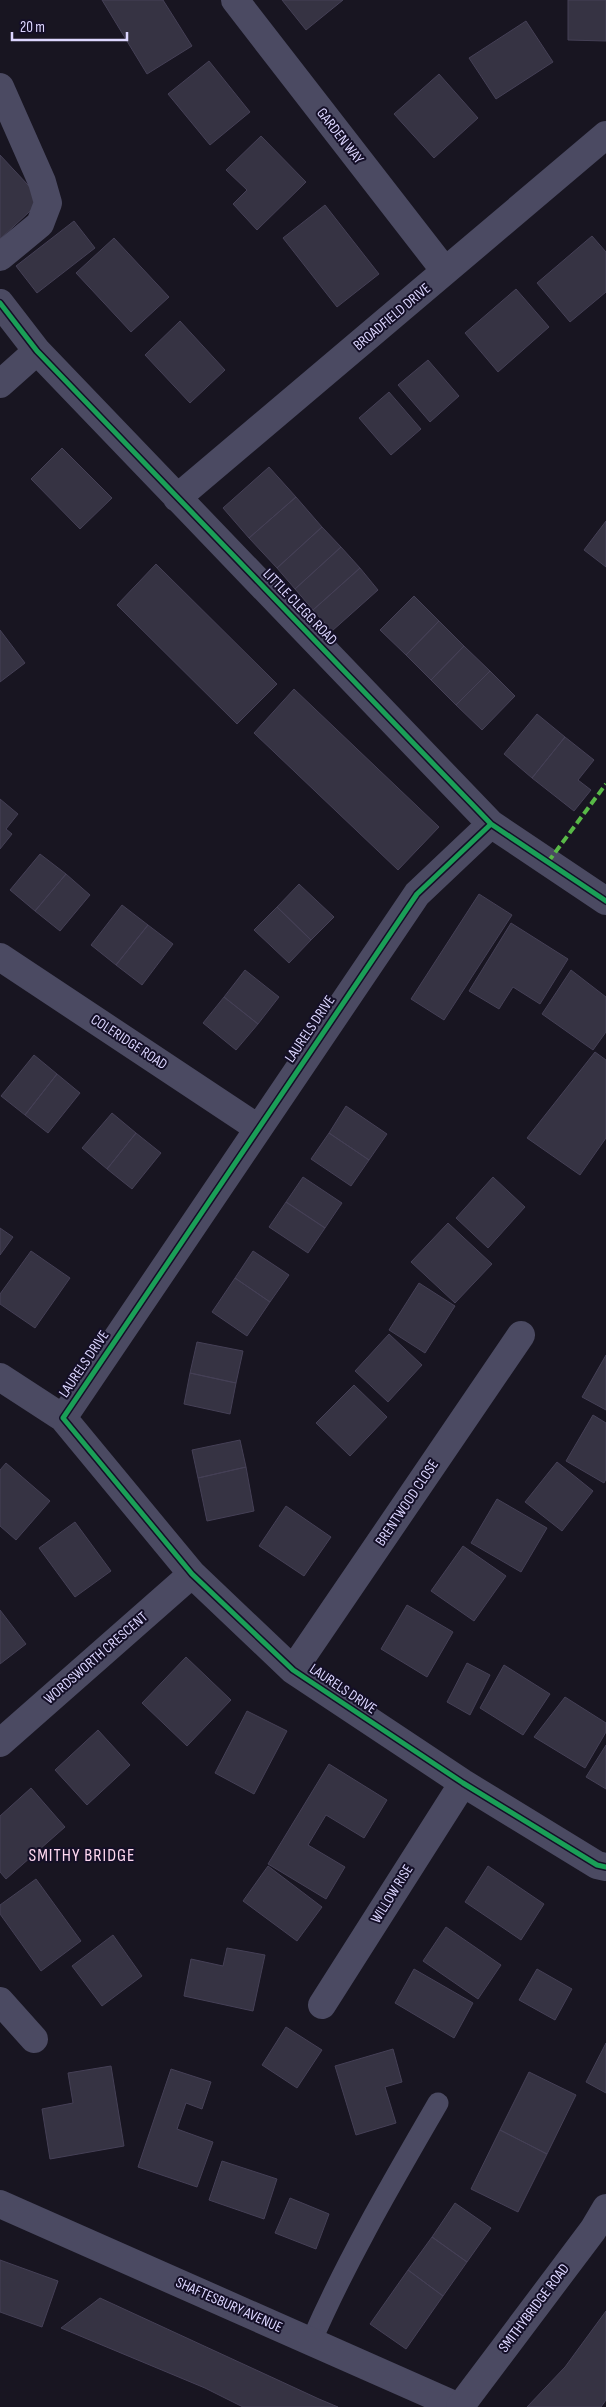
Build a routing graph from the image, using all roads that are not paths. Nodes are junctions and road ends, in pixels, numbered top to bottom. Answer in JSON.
{"nodes":[{"id":1,"x":235,"y":0,"type":"edge"},
{"id":2,"x":0,"y":86,"type":"edge"},
{"id":3,"x":606,"y":135,"type":"edge"},
{"id":4,"x":0,"y":257,"type":"edge"},
{"id":5,"x":445,"y":272,"type":"junction"},
{"id":6,"x":0,"y":303,"type":"edge"},
{"id":7,"x":37,"y":351,"type":"junction"},
{"id":8,"x":0,"y":384,"type":"edge"},
{"id":9,"x":177,"y":498,"type":"junction"},
{"id":10,"x":491,"y":824,"type":"junction"},
{"id":11,"x":606,"y":901,"type":"edge"},
{"id":12,"x":0,"y":957,"type":"edge"},
{"id":13,"x":258,"y":1128,"type":"junction"},
{"id":14,"x":521,"y":1335,"type":"dead end"},
{"id":15,"x":0,"y":1377,"type":"edge"},
{"id":16,"x":63,"y":1418,"type":"junction"},
{"id":17,"x":192,"y":1574,"type":"junction"},
{"id":18,"x":293,"y":1670,"type":"junction"},
{"id":19,"x":0,"y":1743,"type":"edge"},
{"id":20,"x":463,"y":1783,"type":"junction"},
{"id":21,"x":606,"y":1868,"type":"edge"},
{"id":22,"x":0,"y":2001,"type":"edge"},
{"id":23,"x":322,"y":2005,"type":"dead end"},
{"id":24,"x":34,"y":2039,"type":"dead end"},
{"id":25,"x":438,"y":2103,"type":"dead end"},
{"id":26,"x":0,"y":2204,"type":"edge"},
{"id":27,"x":606,"y":2208,"type":"edge"},
{"id":28,"x":311,"y":2342,"type":"junction"},
{"id":29,"x":459,"y":2407,"type":"edge"}],
"edges":[{"from":1,"to":5,"type":"street","name":"GARDEN WAY"},
{"from":2,"to":4,"type":"street"},
{"from":3,"to":5,"type":"street","name":"BROADFIELD DRIVE"},
{"from":5,"to":9,"type":"street","name":"BROADFIELD DRIVE"},
{"from":6,"to":7,"type":"street","name":"LITTLE CLEGG ROAD"},
{"from":7,"to":8,"type":"street"},
{"from":7,"to":9,"type":"street","name":"LITTLE CLEGG ROAD"},
{"from":9,"to":10,"type":"street","name":"LITTLE CLEGG ROAD"},
{"from":10,"to":11,"type":"street","name":"LITTLE CLEGG ROAD"},
{"from":10,"to":13,"type":"street","name":"LAURELS DRIVE"},
{"from":12,"to":13,"type":"street","name":"COLERIDGE ROAD"},
{"from":13,"to":16,"type":"street","name":"LAURELS DRIVE"},
{"from":14,"to":18,"type":"street","name":"BRENTWOOD CLOSE"},
{"from":15,"to":16,"type":"street"},
{"from":16,"to":17,"type":"street","name":"LAURELS DRIVE"},
{"from":17,"to":18,"type":"street","name":"LAURELS DRIVE"},
{"from":17,"to":19,"type":"street","name":"WORDSWORTH CRESCENT"},
{"from":18,"to":20,"type":"street","name":"LAURELS DRIVE"},
{"from":20,"to":21,"type":"street","name":"LAURELS DRIVE"},
{"from":20,"to":23,"type":"street","name":"WILLOW RISE"},
{"from":22,"to":24,"type":"street"},
{"from":25,"to":28,"type":"lane"},
{"from":26,"to":28,"type":"street","name":"SHAFTESBURY AVENUE"},
{"from":27,"to":29,"type":"street","name":"SMITHYBRIDGE ROAD"},
{"from":28,"to":29,"type":"street","name":"SHAFTESBURY AVENUE"}]}
